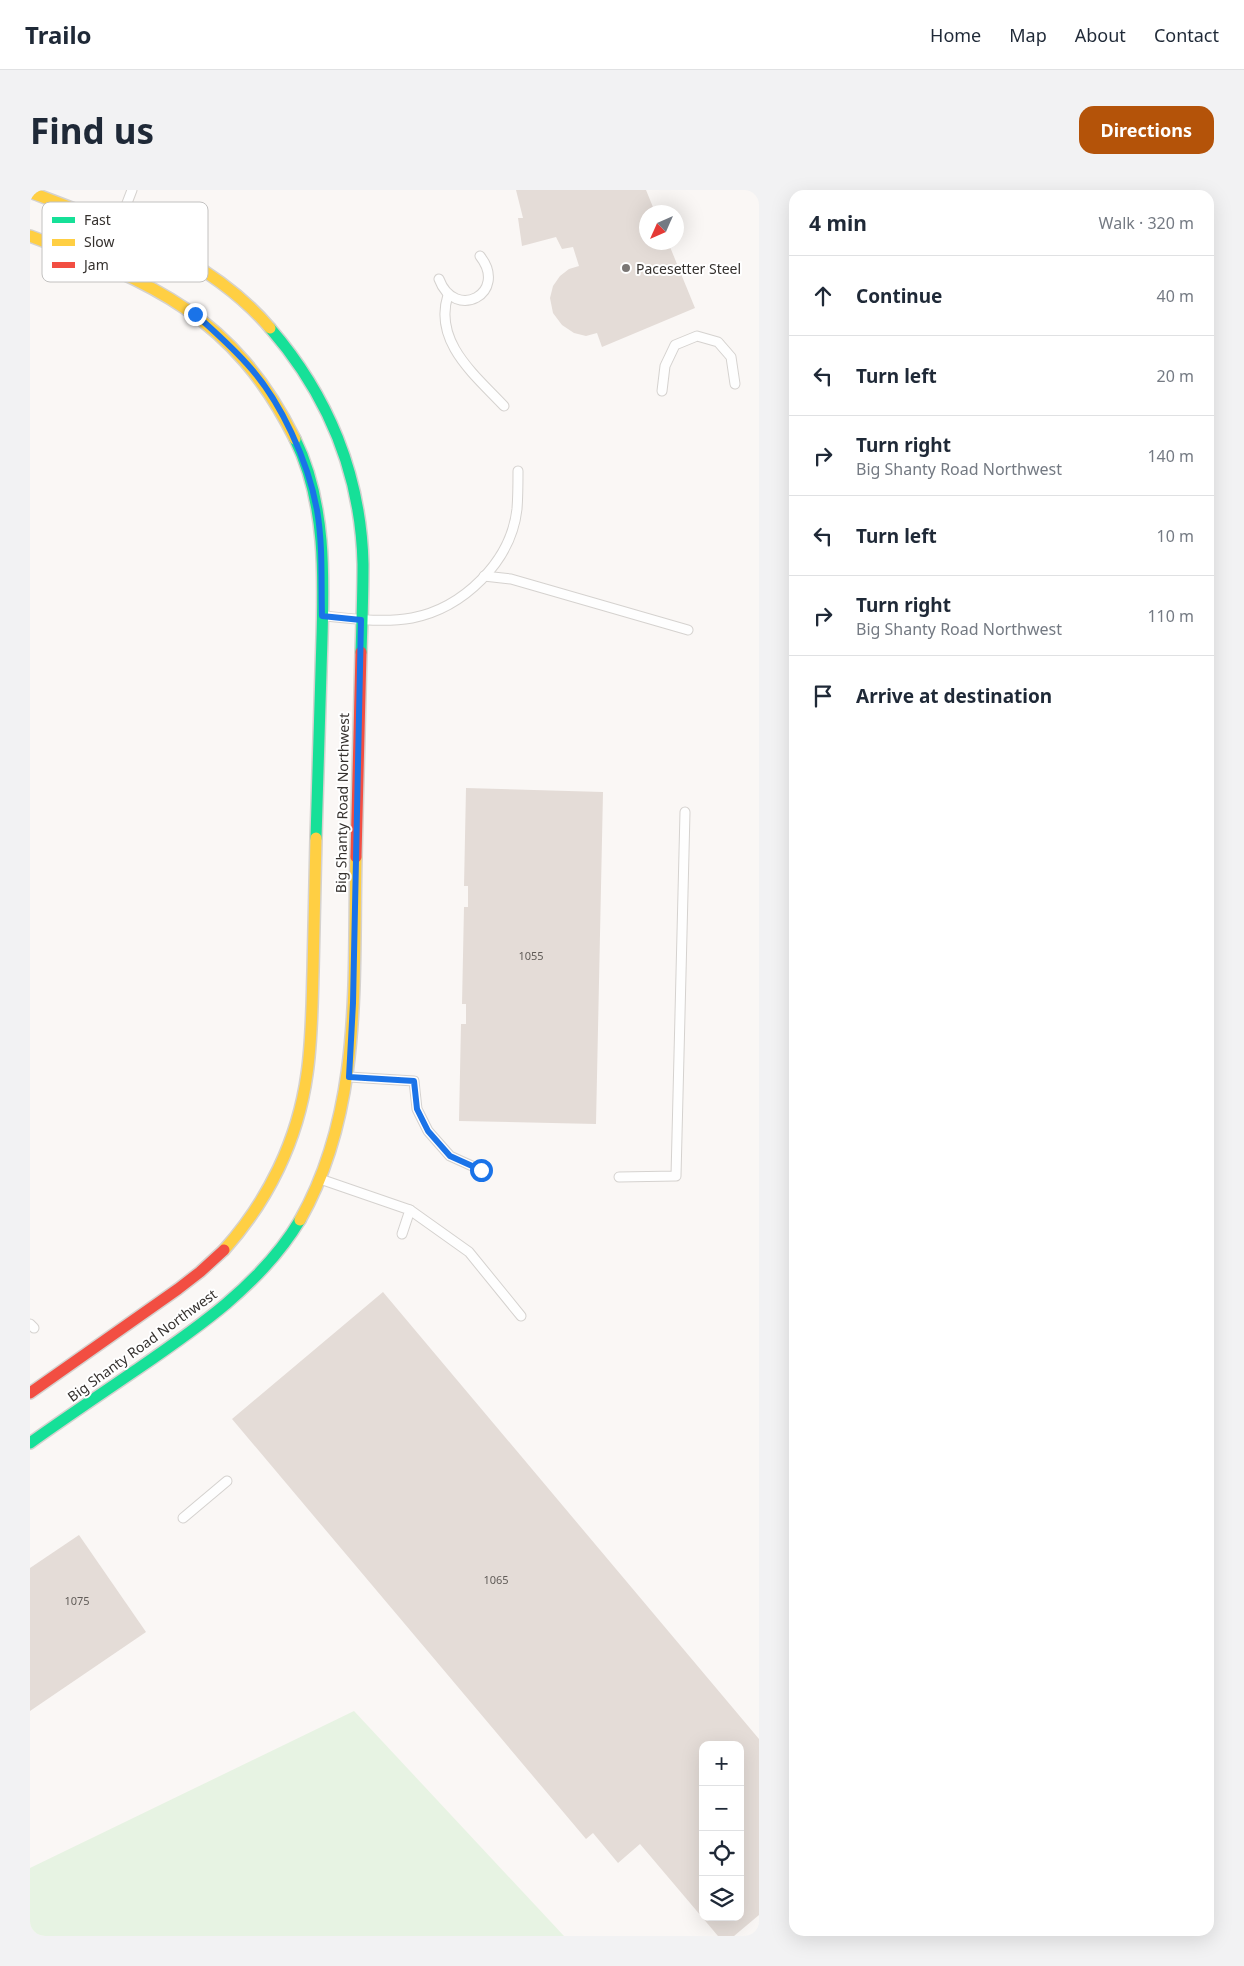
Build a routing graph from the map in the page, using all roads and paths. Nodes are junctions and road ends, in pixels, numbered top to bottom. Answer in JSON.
{"nodes":[{"id":1,"x":132,"y":190,"type":"edge"},
{"id":2,"x":30,"y":192,"type":"edge"},
{"id":3,"x":55,"y":202,"type":"edge"},
{"id":4,"x":127,"y":202,"type":"edge"},
{"id":5,"x":30,"y":236,"type":"edge"},
{"id":6,"x":42,"y":241,"type":"edge"},
{"id":7,"x":480,"y":256,"type":"dead end"},
{"id":8,"x":208,"y":273,"type":"edge"},
{"id":9,"x":439,"y":279,"type":"dead end"},
{"id":10,"x":141,"y":282,"type":"edge"},
{"id":11,"x":448,"y":295,"type":"junction"},
{"id":12,"x":735,"y":384,"type":"dead end"},
{"id":13,"x":662,"y":392,"type":"dead end"},
{"id":14,"x":504,"y":406,"type":"dead end"},
{"id":15,"x":518,"y":471,"type":"dead end"},
{"id":16,"x":484,"y":576,"type":"junction"},
{"id":17,"x":322,"y":616,"type":"junction"},
{"id":18,"x":361,"y":620,"type":"junction"},
{"id":19,"x":688,"y":630,"type":"dead end"},
{"id":20,"x":685,"y":812,"type":"dead end"},
{"id":21,"x":349,"y":1077,"type":"junction"},
{"id":22,"x":481,"y":1170,"type":"dead end"},
{"id":23,"x":619,"y":1177,"type":"dead end"},
{"id":24,"x":320,"y":1179,"type":"junction"},
{"id":25,"x":410,"y":1210,"type":"junction"},
{"id":26,"x":402,"y":1234,"type":"dead end"},
{"id":27,"x":521,"y":1316,"type":"dead end"},
{"id":28,"x":30,"y":1392,"type":"edge"},
{"id":29,"x":30,"y":1443,"type":"edge"},
{"id":30,"x":228,"y":1481,"type":"dead end"},
{"id":31,"x":183,"y":1518,"type":"dead end"}],
"edges":[{"from":1,"to":4,"type":"lane"},
{"from":2,"to":3,"type":"street","name":"Big Shanty Road Northwest"},
{"from":5,"to":6,"type":"street","name":"Big Shanty Road Northwest"},
{"from":7,"to":11,"type":"lane"},
{"from":8,"to":18,"type":"street","name":"Big Shanty Road Northwest"},
{"from":9,"to":11,"type":"lane"},
{"from":10,"to":17,"type":"street","name":"Big Shanty Road Northwest"},
{"from":11,"to":14,"type":"lane"},
{"from":12,"to":13,"type":"lane"},
{"from":15,"to":16,"type":"lane"},
{"from":16,"to":18,"type":"lane"},
{"from":16,"to":19,"type":"lane"},
{"from":17,"to":18,"type":"lane"},
{"from":17,"to":28,"type":"street","name":"Big Shanty Road Northwest"},
{"from":18,"to":21,"type":"street","name":"Big Shanty Road Northwest"},
{"from":20,"to":23,"type":"lane"},
{"from":21,"to":22,"type":"lane"},
{"from":21,"to":24,"type":"street","name":"Big Shanty Road Northwest"},
{"from":24,"to":25,"type":"lane"},
{"from":24,"to":29,"type":"street","name":"Big Shanty Road Northwest"},
{"from":25,"to":26,"type":"lane"},
{"from":25,"to":27,"type":"lane"},
{"from":30,"to":31,"type":"lane"}]}
